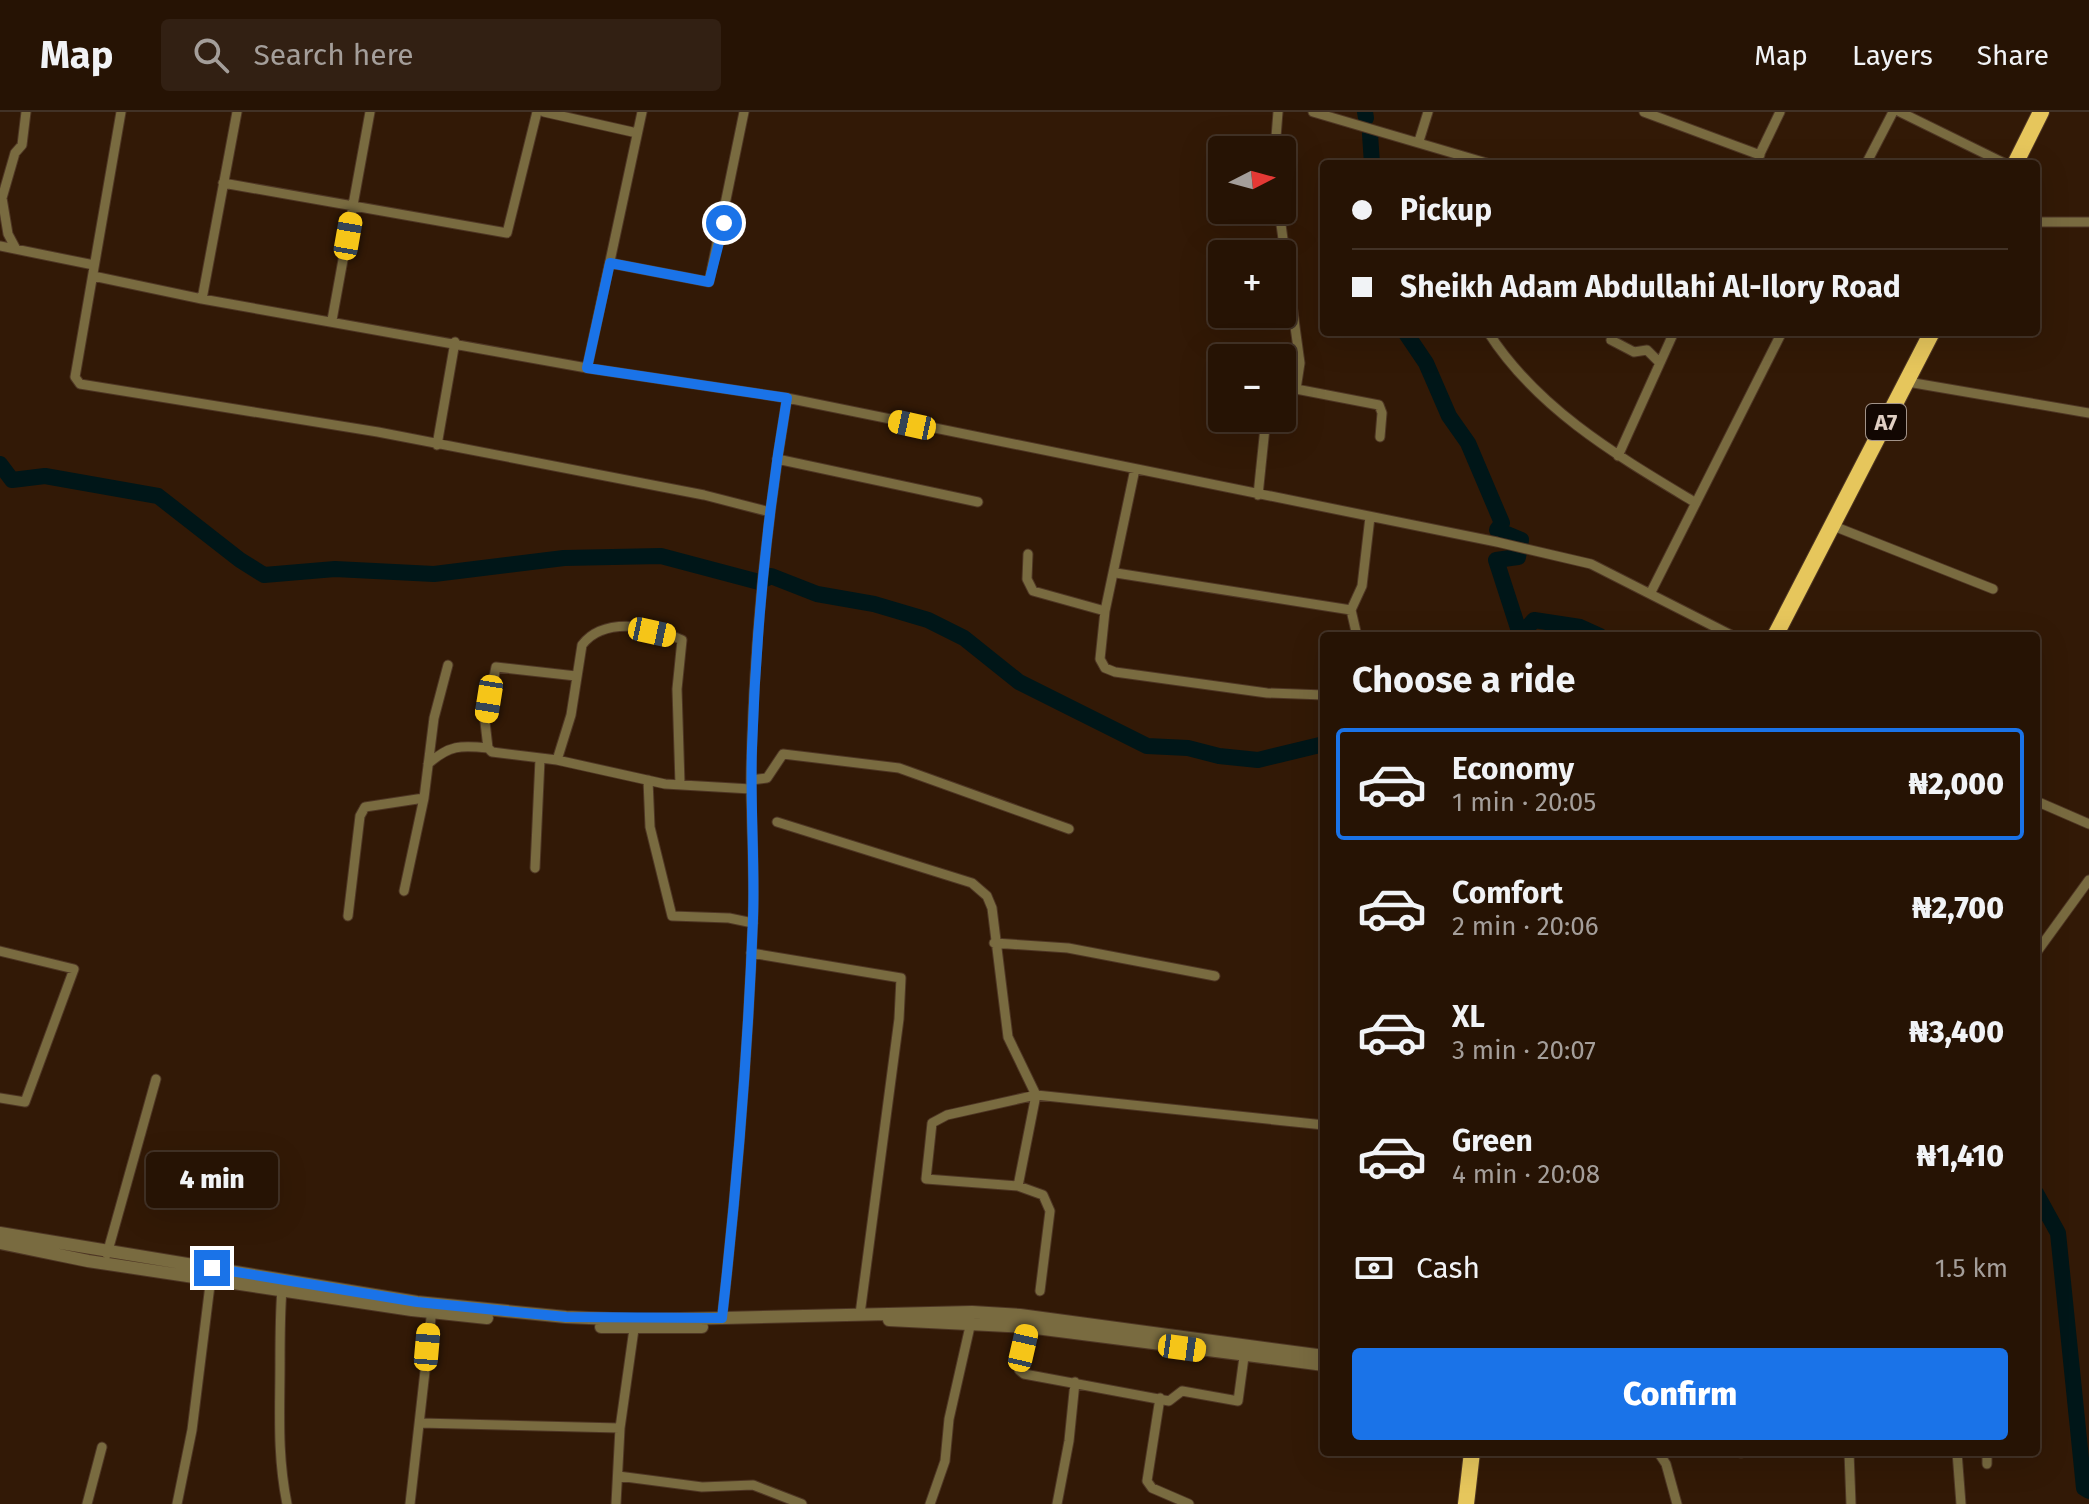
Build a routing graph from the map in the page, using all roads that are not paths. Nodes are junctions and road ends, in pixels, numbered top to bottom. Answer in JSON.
{"nodes":[{"id":1,"x":26,"y":112,"type":"edge"},
{"id":2,"x":121,"y":112,"type":"edge"},
{"id":3,"x":237,"y":112,"type":"edge"},
{"id":4,"x":370,"y":112,"type":"edge"},
{"id":5,"x":537,"y":112,"type":"edge"},
{"id":6,"x":544,"y":112,"type":"edge"},
{"id":7,"x":642,"y":112,"type":"edge"},
{"id":8,"x":744,"y":112,"type":"edge"},
{"id":9,"x":1278,"y":112,"type":"edge"},
{"id":10,"x":1313,"y":112,"type":"edge"},
{"id":11,"x":1428,"y":112,"type":"edge"},
{"id":12,"x":1644,"y":112,"type":"edge"},
{"id":13,"x":1780,"y":112,"type":"edge"},
{"id":14,"x":1893,"y":112,"type":"edge"},
{"id":15,"x":1900,"y":112,"type":"edge"},
{"id":16,"x":2041,"y":112,"type":"edge"},
{"id":17,"x":637,"y":133,"type":"junction"},
{"id":18,"x":1276,"y":136,"type":"edge"},
{"id":19,"x":1419,"y":141,"type":"junction"},
{"id":20,"x":1478,"y":160,"type":"edge"},
{"id":21,"x":1758,"y":160,"type":"edge"},
{"id":22,"x":1868,"y":160,"type":"edge"},
{"id":23,"x":1998,"y":160,"type":"edge"},
{"id":24,"x":2017,"y":160,"type":"edge"},
{"id":25,"x":223,"y":183,"type":"junction"},
{"id":26,"x":353,"y":208,"type":"junction"},
{"id":27,"x":2040,"y":222,"type":"edge"},
{"id":28,"x":2089,"y":222,"type":"edge"},
{"id":29,"x":1281,"y":224,"type":"edge"},
{"id":30,"x":0,"y":246,"type":"edge"},
{"id":31,"x":16,"y":249,"type":"junction"},
{"id":32,"x":610,"y":263,"type":"junction"},
{"id":33,"x":93,"y":270,"type":"junction"},
{"id":34,"x":202,"y":299,"type":"junction"},
{"id":35,"x":332,"y":320,"type":"junction"},
{"id":36,"x":1490,"y":336,"type":"edge"},
{"id":37,"x":1612,"y":336,"type":"edge"},
{"id":38,"x":1672,"y":336,"type":"edge"},
{"id":39,"x":1780,"y":336,"type":"edge"},
{"id":40,"x":1930,"y":336,"type":"edge"},
{"id":41,"x":455,"y":342,"type":"junction"},
{"id":42,"x":1660,"y":363,"type":"junction"},
{"id":43,"x":587,"y":368,"type":"junction"},
{"id":44,"x":1908,"y":382,"type":"junction"},
{"id":45,"x":1296,"y":389,"type":"joint"},
{"id":46,"x":787,"y":398,"type":"junction"},
{"id":47,"x":2089,"y":413,"type":"edge"},
{"id":48,"x":1265,"y":432,"type":"edge"},
{"id":49,"x":1380,"y":437,"type":"dead end"},
{"id":50,"x":437,"y":445,"type":"junction"},
{"id":51,"x":1618,"y":456,"type":"junction"},
{"id":52,"x":777,"y":459,"type":"junction"},
{"id":53,"x":1135,"y":469,"type":"junction"},
{"id":54,"x":1258,"y":495,"type":"junction"},
{"id":55,"x":978,"y":502,"type":"dead end"},
{"id":56,"x":1696,"y":503,"type":"junction"},
{"id":57,"x":770,"y":512,"type":"junction"},
{"id":58,"x":1370,"y":517,"type":"junction"},
{"id":59,"x":1838,"y":520,"type":"junction"},
{"id":60,"x":1028,"y":554,"type":"dead end"},
{"id":61,"x":1116,"y":573,"type":"junction"},
{"id":62,"x":1993,"y":589,"type":"dead end"},
{"id":63,"x":1651,"y":592,"type":"junction"},
{"id":64,"x":1351,"y":610,"type":"junction"},
{"id":65,"x":1105,"y":611,"type":"junction"},
{"id":66,"x":1356,"y":632,"type":"edge"},
{"id":67,"x":1726,"y":632,"type":"edge"},
{"id":68,"x":1777,"y":632,"type":"edge"},
{"id":69,"x":1784,"y":632,"type":"edge"},
{"id":70,"x":448,"y":665,"type":"dead end"},
{"id":71,"x":576,"y":676,"type":"junction"},
{"id":72,"x":1320,"y":695,"type":"edge"},
{"id":73,"x":488,"y":748,"type":"junction"},
{"id":74,"x":540,"y":759,"type":"junction"},
{"id":75,"x":557,"y":760,"type":"junction"},
{"id":76,"x":428,"y":764,"type":"junction"},
{"id":77,"x":648,"y":780,"type":"junction"},
{"id":78,"x":680,"y":784,"type":"junction"},
{"id":79,"x":751,"y":784,"type":"junction"},
{"id":80,"x":424,"y":798,"type":"junction"},
{"id":81,"x":2040,"y":803,"type":"edge"},
{"id":82,"x":777,"y":822,"type":"dead end"},
{"id":83,"x":2089,"y":824,"type":"edge"},
{"id":84,"x":1069,"y":829,"type":"dead end"},
{"id":85,"x":535,"y":868,"type":"dead end"},
{"id":86,"x":2089,"y":880,"type":"edge"},
{"id":87,"x":404,"y":891,"type":"dead end"},
{"id":88,"x":348,"y":916,"type":"dead end"},
{"id":89,"x":753,"y":923,"type":"junction"},
{"id":90,"x":994,"y":943,"type":"junction"},
{"id":91,"x":2040,"y":947,"type":"edge"},
{"id":92,"x":0,"y":951,"type":"edge"},
{"id":93,"x":751,"y":953,"type":"junction"},
{"id":94,"x":1215,"y":976,"type":"dead end"},
{"id":95,"x":156,"y":1079,"type":"dead end"},
{"id":96,"x":1036,"y":1095,"type":"junction"},
{"id":97,"x":0,"y":1098,"type":"edge"},
{"id":98,"x":1320,"y":1125,"type":"edge"},
{"id":99,"x":1018,"y":1186,"type":"junction"},
{"id":100,"x":0,"y":1233,"type":"edge"},
{"id":101,"x":0,"y":1243,"type":"edge"},
{"id":102,"x":107,"y":1254,"type":"junction"},
{"id":103,"x":211,"y":1277,"type":"junction"},
{"id":104,"x":282,"y":1289,"type":"junction"},
{"id":105,"x":1040,"y":1291,"type":"dead end"},
{"id":106,"x":432,"y":1309,"type":"junction"},
{"id":107,"x":860,"y":1314,"type":"junction"},
{"id":108,"x":722,"y":1318,"type":"junction"},
{"id":109,"x":971,"y":1322,"type":"junction"},
{"id":110,"x":1028,"y":1327,"type":"junction"},
{"id":111,"x":634,"y":1329,"type":"junction"},
{"id":112,"x":1320,"y":1355,"type":"edge"},
{"id":113,"x":1244,"y":1357,"type":"junction"},
{"id":114,"x":1320,"y":1365,"type":"edge"},
{"id":115,"x":1075,"y":1382,"type":"junction"},
{"id":116,"x":1160,"y":1398,"type":"junction"},
{"id":117,"x":420,"y":1423,"type":"junction"},
{"id":118,"x":620,"y":1428,"type":"junction"},
{"id":119,"x":102,"y":1447,"type":"dead end"},
{"id":120,"x":1464,"y":1456,"type":"edge"},
{"id":121,"x":1472,"y":1456,"type":"edge"},
{"id":122,"x":1666,"y":1456,"type":"edge"},
{"id":123,"x":1849,"y":1456,"type":"edge"},
{"id":124,"x":1957,"y":1456,"type":"edge"},
{"id":125,"x":1987,"y":1456,"type":"edge"},
{"id":126,"x":1987,"y":1464,"type":"dead end"},
{"id":127,"x":618,"y":1476,"type":"junction"},
{"id":128,"x":87,"y":1504,"type":"edge"},
{"id":129,"x":177,"y":1504,"type":"edge"},
{"id":130,"x":287,"y":1504,"type":"edge"},
{"id":131,"x":410,"y":1504,"type":"edge"},
{"id":132,"x":616,"y":1504,"type":"edge"},
{"id":133,"x":802,"y":1504,"type":"edge"},
{"id":134,"x":930,"y":1504,"type":"edge"},
{"id":135,"x":1057,"y":1504,"type":"edge"},
{"id":136,"x":1189,"y":1504,"type":"edge"},
{"id":137,"x":1459,"y":1504,"type":"edge"},
{"id":138,"x":1466,"y":1504,"type":"edge"},
{"id":139,"x":1677,"y":1504,"type":"edge"},
{"id":140,"x":1851,"y":1504,"type":"edge"},
{"id":141,"x":1961,"y":1504,"type":"edge"}],
"edges":[{"from":1,"to":31,"type":"street"},
{"from":2,"to":33,"type":"street"},
{"from":3,"to":25,"type":"street"},
{"from":4,"to":26,"type":"street"},
{"from":5,"to":26,"type":"street"},
{"from":6,"to":17,"type":"street"},
{"from":7,"to":17,"type":"street"},
{"from":8,"to":32,"type":"street"},
{"from":9,"to":18,"type":"street"},
{"from":10,"to":19,"type":"street"},
{"from":11,"to":19,"type":"street"},
{"from":12,"to":21,"type":"street"},
{"from":13,"to":21,"type":"street"},
{"from":14,"to":22,"type":"street"},
{"from":15,"to":23,"type":"street"},
{"from":16,"to":24,"type":"highway"},
{"from":17,"to":32,"type":"street"},
{"from":19,"to":20,"type":"street"},
{"from":25,"to":26,"type":"street"},
{"from":25,"to":34,"type":"street"},
{"from":26,"to":35,"type":"street"},
{"from":27,"to":28,"type":"street"},
{"from":29,"to":45,"type":"street"},
{"from":30,"to":31,"type":"street"},
{"from":31,"to":33,"type":"street"},
{"from":32,"to":43,"type":"street"},
{"from":33,"to":34,"type":"street"},
{"from":33,"to":50,"type":"street"},
{"from":34,"to":35,"type":"street"},
{"from":35,"to":41,"type":"street"},
{"from":36,"to":51,"type":"street"},
{"from":37,"to":42,"type":"street"},
{"from":38,"to":42,"type":"street"},
{"from":39,"to":56,"type":"street"},
{"from":40,"to":44,"type":"highway","number":"A7"},
{"from":41,"to":43,"type":"street"},
{"from":41,"to":50,"type":"street"},
{"from":42,"to":51,"type":"street"},
{"from":43,"to":46,"type":"street"},
{"from":44,"to":47,"type":"street"},
{"from":44,"to":59,"type":"highway","number":"A7"},
{"from":45,"to":49,"type":"street"},
{"from":46,"to":52,"type":"street"},
{"from":46,"to":53,"type":"street"},
{"from":48,"to":54,"type":"street"},
{"from":50,"to":57,"type":"street"},
{"from":51,"to":56,"type":"street"},
{"from":52,"to":55,"type":"street"},
{"from":52,"to":57,"type":"street"},
{"from":53,"to":54,"type":"street"},
{"from":53,"to":61,"type":"street"},
{"from":54,"to":58,"type":"street"},
{"from":56,"to":63,"type":"street"},
{"from":57,"to":79,"type":"street"},
{"from":58,"to":63,"type":"street"},
{"from":58,"to":64,"type":"street"},
{"from":59,"to":62,"type":"street"},
{"from":59,"to":68,"type":"highway","number":"A7"},
{"from":59,"to":69,"type":"highway","number":"A7"},
{"from":60,"to":65,"type":"street"},
{"from":61,"to":64,"type":"street"},
{"from":61,"to":65,"type":"street"},
{"from":63,"to":67,"type":"street"},
{"from":64,"to":66,"type":"street"},
{"from":65,"to":72,"type":"street"},
{"from":70,"to":76,"type":"street"},
{"from":71,"to":73,"type":"street"},
{"from":71,"to":75,"type":"street"},
{"from":71,"to":78,"type":"street"},
{"from":73,"to":74,"type":"street"},
{"from":73,"to":76,"type":"street"},
{"from":74,"to":75,"type":"street"},
{"from":74,"to":85,"type":"street"},
{"from":75,"to":77,"type":"street"},
{"from":76,"to":80,"type":"street"},
{"from":77,"to":78,"type":"street"},
{"from":77,"to":89,"type":"street"},
{"from":78,"to":79,"type":"street"},
{"from":79,"to":84,"type":"street"},
{"from":79,"to":89,"type":"street"},
{"from":80,"to":87,"type":"street"},
{"from":80,"to":88,"type":"street"},
{"from":81,"to":83,"type":"street"},
{"from":82,"to":90,"type":"street"},
{"from":86,"to":91,"type":"street"},
{"from":89,"to":93,"type":"street"},
{"from":90,"to":94,"type":"street"},
{"from":90,"to":96,"type":"street"},
{"from":92,"to":97,"type":"street"},
{"from":93,"to":107,"type":"street"},
{"from":93,"to":108,"type":"street"},
{"from":95,"to":102,"type":"street"},
{"from":96,"to":98,"type":"street"},
{"from":96,"to":99,"type":"street"},
{"from":96,"to":99,"type":"street"},
{"from":99,"to":105,"type":"street"},
{"from":100,"to":102,"type":"street"},
{"from":101,"to":103,"type":"street"},
{"from":102,"to":106,"type":"street"},
{"from":103,"to":104,"type":"street"},
{"from":103,"to":129,"type":"street"},
{"from":104,"to":106,"type":"street"},
{"from":104,"to":130,"type":"street"},
{"from":106,"to":108,"type":"street"},
{"from":106,"to":111,"type":"street"},
{"from":106,"to":117,"type":"street"},
{"from":107,"to":108,"type":"street"},
{"from":107,"to":112,"type":"street"},
{"from":109,"to":110,"type":"street"},
{"from":109,"to":111,"type":"street"},
{"from":109,"to":134,"type":"street"},
{"from":110,"to":113,"type":"street"},
{"from":110,"to":115,"type":"street"},
{"from":111,"to":118,"type":"street"},
{"from":113,"to":114,"type":"street"},
{"from":113,"to":116,"type":"street"},
{"from":115,"to":116,"type":"street"},
{"from":115,"to":135,"type":"street"},
{"from":116,"to":136,"type":"street"},
{"from":117,"to":118,"type":"street"},
{"from":117,"to":131,"type":"street"},
{"from":118,"to":127,"type":"street"},
{"from":119,"to":128,"type":"street"},
{"from":120,"to":137,"type":"highway"},
{"from":121,"to":138,"type":"highway"},
{"from":122,"to":139,"type":"street"},
{"from":123,"to":140,"type":"street"},
{"from":124,"to":141,"type":"street"},
{"from":125,"to":126,"type":"street"},
{"from":127,"to":132,"type":"street"},
{"from":127,"to":133,"type":"street"}]}
